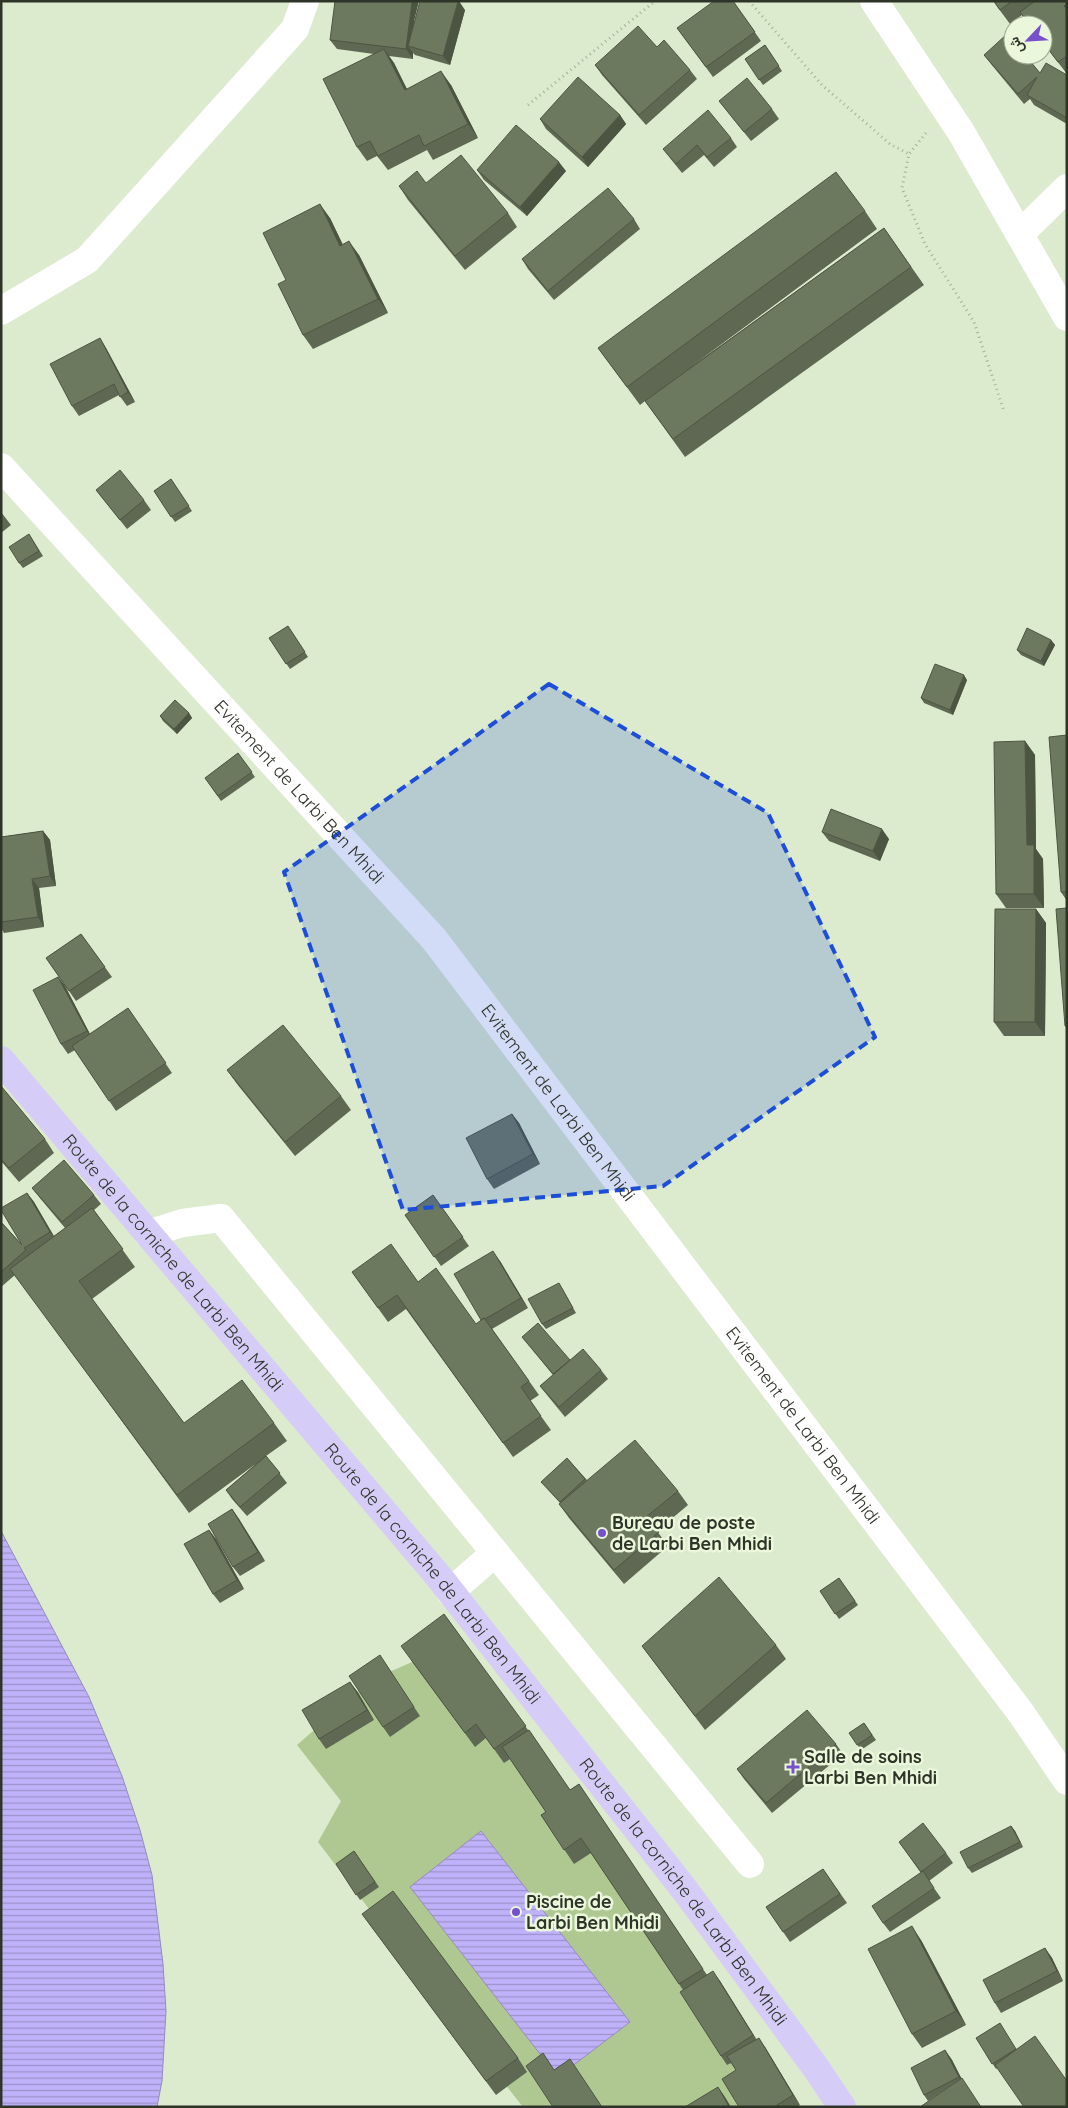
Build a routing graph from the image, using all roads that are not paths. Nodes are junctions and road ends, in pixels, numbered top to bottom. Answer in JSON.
{"nodes":[{"id":1,"x":305,"y":1,"type":"edge"},
{"id":2,"x":874,"y":1,"type":"edge"},
{"id":3,"x":1067,"y":188,"type":"edge"},
{"id":4,"x":1020,"y":234,"type":"junction"},
{"id":5,"x":1,"y":311,"type":"edge"},
{"id":6,"x":1067,"y":317,"type":"edge"},
{"id":7,"x":1,"y":467,"type":"edge"},
{"id":8,"x":1,"y":1060,"type":"edge"},
{"id":9,"x":148,"y":1234,"type":"junction"},
{"id":10,"x":495,"y":1553,"type":"junction"},
{"id":11,"x":450,"y":1592,"type":"junction"},
{"id":12,"x":1067,"y":1781,"type":"edge"},
{"id":13,"x":750,"y":1864,"type":"dead end"},
{"id":14,"x":842,"y":2107,"type":"edge"}],
"edges":[{"from":1,"to":5,"type":"street"},
{"from":2,"to":4,"type":"street"},
{"from":3,"to":4,"type":"street"},
{"from":4,"to":6,"type":"street"},
{"from":7,"to":12,"type":"street","name":"Evitement de Larbi Ben Mhidi"},
{"from":8,"to":9,"type":"main road","name":"Route de la corniche de Larbi Ben Mhidi"},
{"from":9,"to":10,"type":"street"},
{"from":9,"to":11,"type":"main road","name":"Route de la corniche de Larbi Ben Mhidi"},
{"from":10,"to":11,"type":"street"},
{"from":10,"to":13,"type":"street"},
{"from":11,"to":14,"type":"main road","name":"Route de la corniche de Larbi Ben Mhidi"}]}
